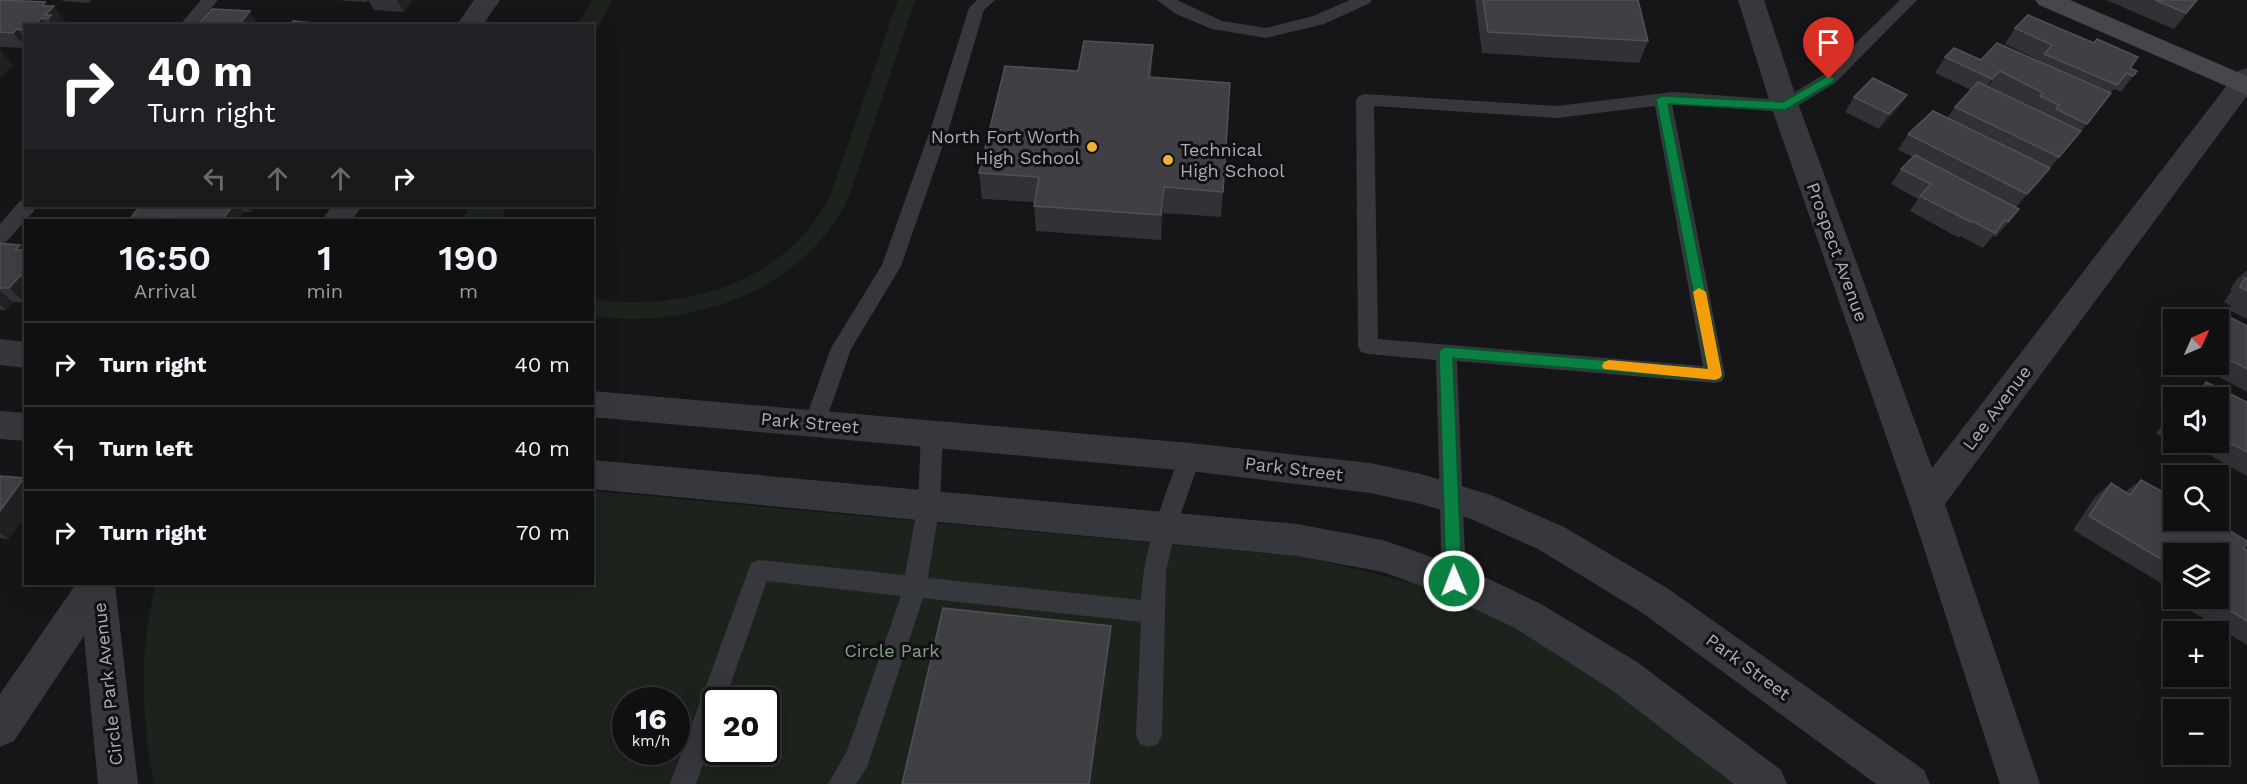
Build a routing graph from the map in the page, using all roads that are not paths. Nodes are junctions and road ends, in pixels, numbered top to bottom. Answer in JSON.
{"nodes":[{"id":1,"x":210,"y":0,"type":"edge"},
{"id":2,"x":487,"y":0,"type":"edge"},
{"id":3,"x":987,"y":0,"type":"edge"},
{"id":4,"x":1165,"y":0,"type":"edge"},
{"id":5,"x":1364,"y":0,"type":"edge"},
{"id":6,"x":1751,"y":0,"type":"edge"},
{"id":7,"x":1910,"y":0,"type":"edge"},
{"id":8,"x":2048,"y":0,"type":"edge"},
{"id":9,"x":189,"y":24,"type":"edge"},
{"id":10,"x":470,"y":24,"type":"edge"},
{"id":11,"x":2245,"y":82,"type":"edge"},
{"id":12,"x":1662,"y":99,"type":"junction"},
{"id":13,"x":1785,"y":106,"type":"junction"},
{"id":14,"x":26,"y":207,"type":"edge"},
{"id":15,"x":0,"y":236,"type":"edge"},
{"id":16,"x":0,"y":352,"type":"edge"},
{"id":17,"x":1446,"y":352,"type":"junction"},
{"id":18,"x":24,"y":355,"type":"edge"},
{"id":19,"x":594,"y":404,"type":"edge"},
{"id":20,"x":814,"y":423,"type":"junction"},
{"id":21,"x":0,"y":425,"type":"edge"},
{"id":22,"x":24,"y":427,"type":"edge"},
{"id":23,"x":932,"y":434,"type":"junction"},
{"id":24,"x":1190,"y":457,"type":"junction"},
{"id":25,"x":594,"y":474,"type":"edge"},
{"id":26,"x":1452,"y":498,"type":"junction"},
{"id":27,"x":1927,"y":502,"type":"junction"},
{"id":28,"x":929,"y":504,"type":"junction"},
{"id":29,"x":1165,"y":527,"type":"junction"},
{"id":30,"x":1454,"y":581,"type":"junction"},
{"id":31,"x":96,"y":585,"type":"edge"},
{"id":32,"x":97,"y":585,"type":"edge"},
{"id":33,"x":915,"y":588,"type":"junction"},
{"id":34,"x":1152,"y":612,"type":"junction"},
{"id":35,"x":0,"y":728,"type":"edge"},
{"id":36,"x":1149,"y":735,"type":"dead end"},
{"id":37,"x":118,"y":784,"type":"edge"},
{"id":38,"x":683,"y":784,"type":"edge"},
{"id":39,"x":842,"y":784,"type":"edge"},
{"id":40,"x":1767,"y":784,"type":"edge"},
{"id":41,"x":1910,"y":784,"type":"edge"},
{"id":42,"x":2020,"y":784,"type":"edge"}],
"edges":[{"from":1,"to":9,"type":"lane"},
{"from":2,"to":10,"type":"street"},
{"from":3,"to":20,"type":"lane"},
{"from":4,"to":5,"type":"lane"},
{"from":6,"to":13,"type":"street","name":"Prospect Avenue"},
{"from":7,"to":13,"type":"lane"},
{"from":8,"to":11,"type":"street"},
{"from":11,"to":27,"type":"street","name":"Lee Avenue"},
{"from":12,"to":13,"type":"lane"},
{"from":12,"to":17,"type":"lane"},
{"from":12,"to":17,"type":"lane"},
{"from":13,"to":27,"type":"street","name":"Prospect Avenue"},
{"from":14,"to":15,"type":"lane"},
{"from":16,"to":18,"type":"street"},
{"from":17,"to":26,"type":"lane"},
{"from":19,"to":20,"type":"street","name":"Park Street"},
{"from":20,"to":23,"type":"street","name":"Park Street"},
{"from":21,"to":22,"type":"street"},
{"from":23,"to":24,"type":"street","name":"Park Street"},
{"from":23,"to":28,"type":"lane"},
{"from":24,"to":26,"type":"street","name":"Park Street"},
{"from":24,"to":29,"type":"lane"},
{"from":25,"to":28,"type":"street"},
{"from":26,"to":30,"type":"lane"},
{"from":26,"to":41,"type":"street","name":"Park Street"},
{"from":27,"to":42,"type":"street"},
{"from":28,"to":29,"type":"street"},
{"from":28,"to":33,"type":"lane"},
{"from":29,"to":30,"type":"street"},
{"from":29,"to":34,"type":"lane"},
{"from":30,"to":40,"type":"street"},
{"from":31,"to":35,"type":"street"},
{"from":32,"to":37,"type":"street","name":"Circle Park Avenue"},
{"from":33,"to":34,"type":"lane"},
{"from":33,"to":38,"type":"lane"},
{"from":33,"to":39,"type":"lane"},
{"from":34,"to":36,"type":"lane"}]}
